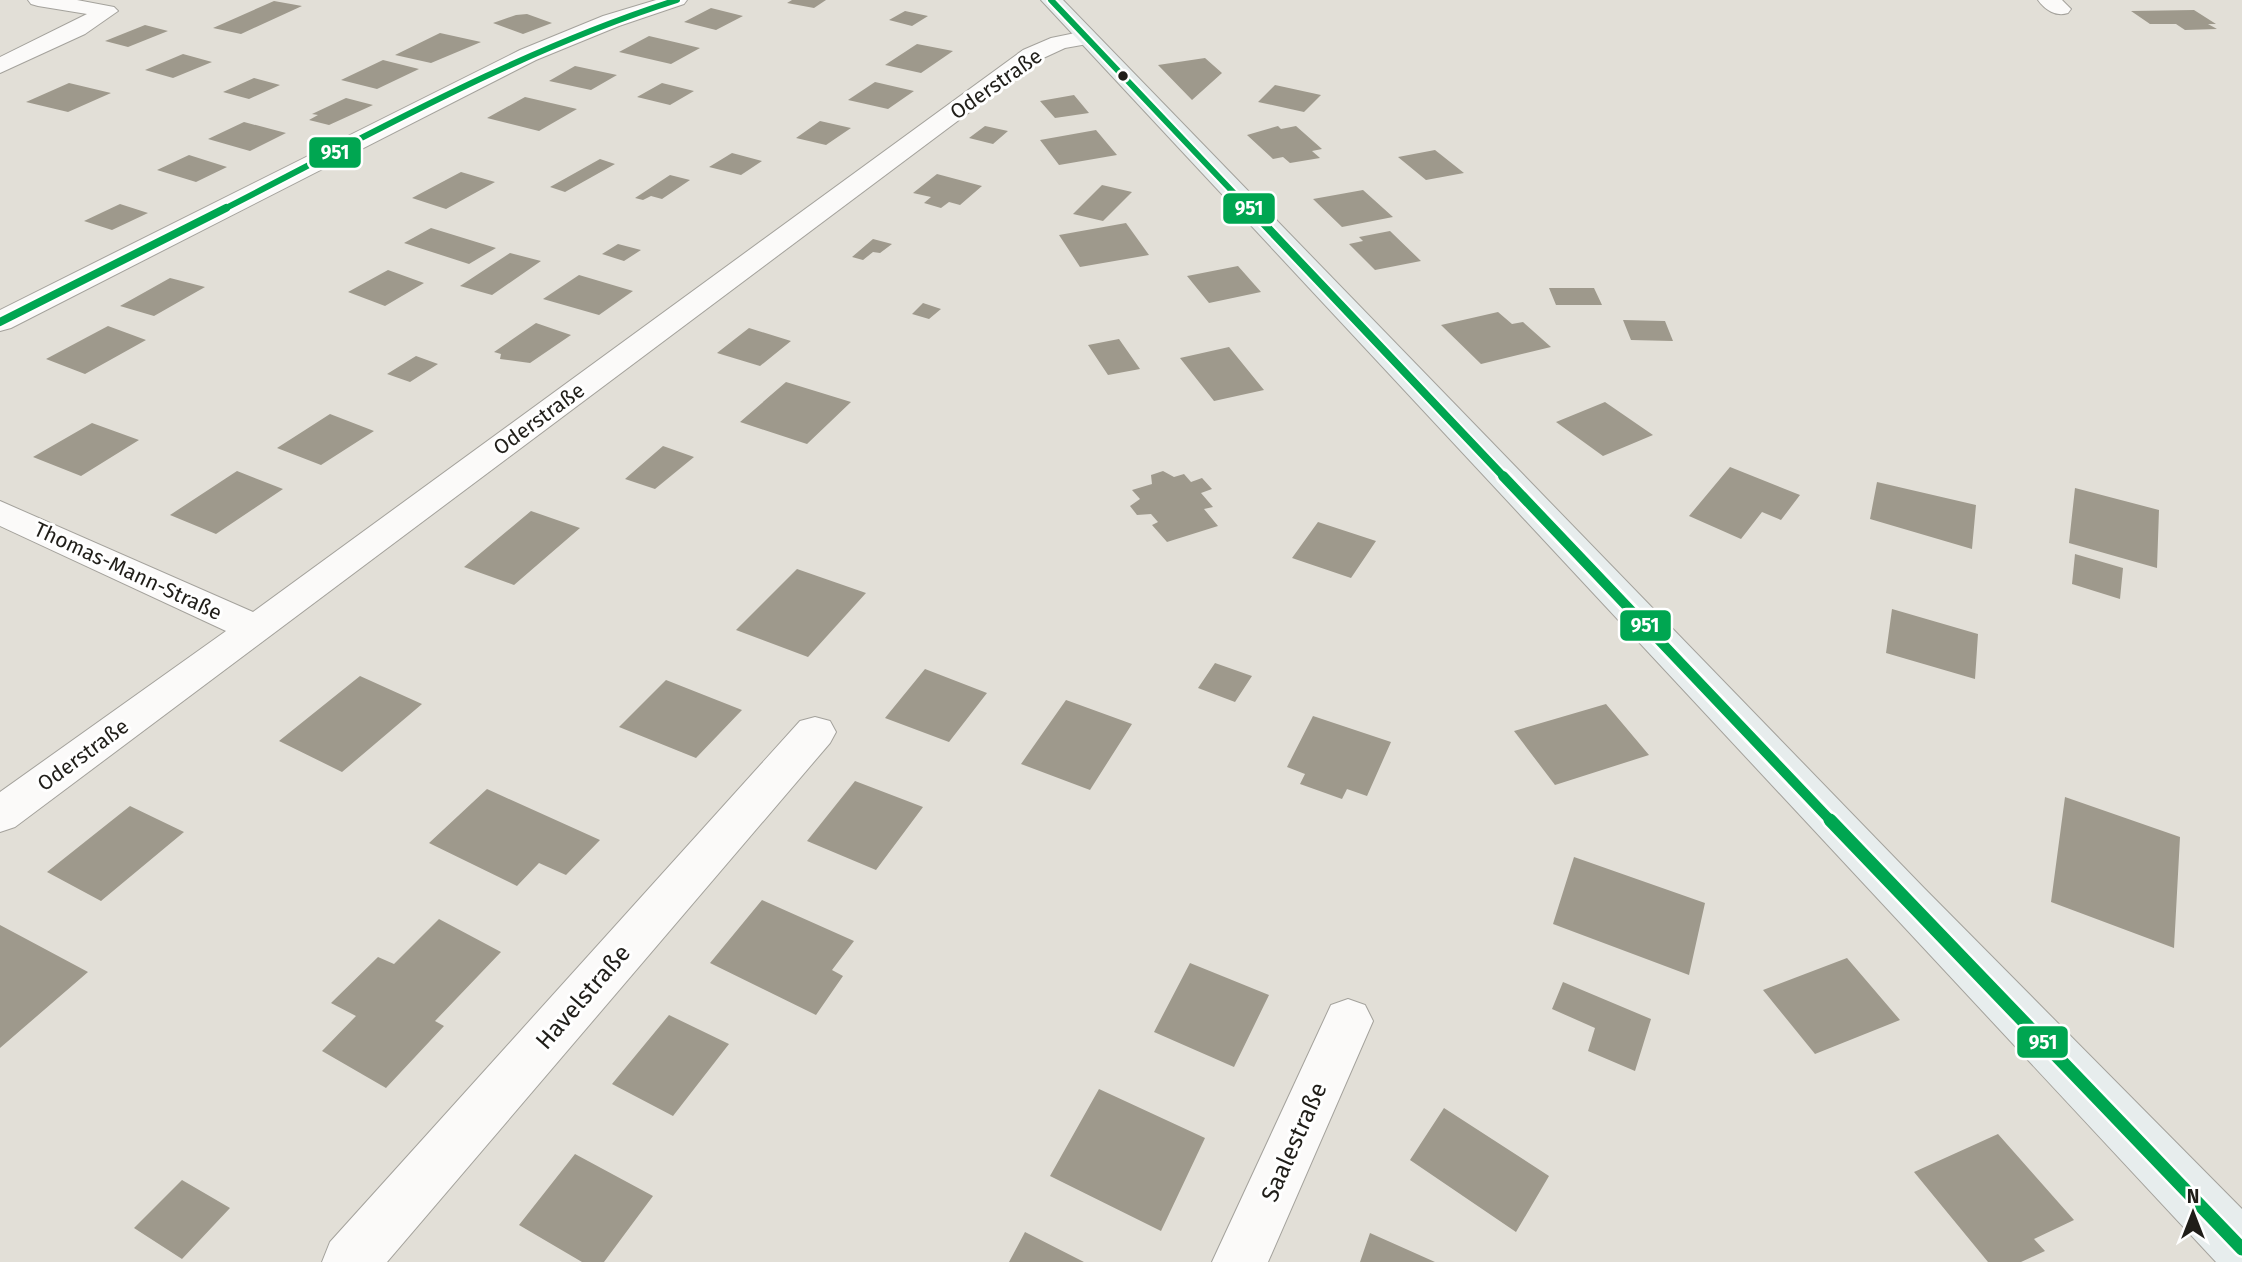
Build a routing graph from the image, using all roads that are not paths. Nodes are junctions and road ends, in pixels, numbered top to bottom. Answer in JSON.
{"nodes":[{"id":1,"x":38,"y":0,"type":"edge"},
{"id":2,"x":677,"y":0,"type":"edge"},
{"id":3,"x":1051,"y":0,"type":"edge"},
{"id":4,"x":1085,"y":38,"type":"junction"},
{"id":5,"x":0,"y":66,"type":"edge"},
{"id":6,"x":0,"y":322,"type":"edge"},
{"id":7,"x":0,"y":512,"type":"edge"},
{"id":8,"x":256,"y":629,"type":"junction"},
{"id":9,"x":815,"y":732,"type":"dead end"},
{"id":10,"x":0,"y":815,"type":"edge"},
{"id":11,"x":1348,"y":1021,"type":"dead end"},
{"id":12,"x":2242,"y":1249,"type":"edge"},
{"id":13,"x":350,"y":1262,"type":"edge"},
{"id":14,"x":1240,"y":1262,"type":"edge"}],
"edges":[{"from":1,"to":5,"type":"street"},
{"from":2,"to":6,"type":"street"},
{"from":3,"to":4,"type":"main road"},
{"from":4,"to":8,"type":"street","name":"Oderstraße"},
{"from":4,"to":12,"type":"main road"},
{"from":7,"to":8,"type":"street","name":"Thomas-Mann-Straße"},
{"from":8,"to":10,"type":"street","name":"Oderstraße"},
{"from":9,"to":13,"type":"street","name":"Havelstraße"},
{"from":11,"to":14,"type":"street","name":"Saalestraße"}]}
